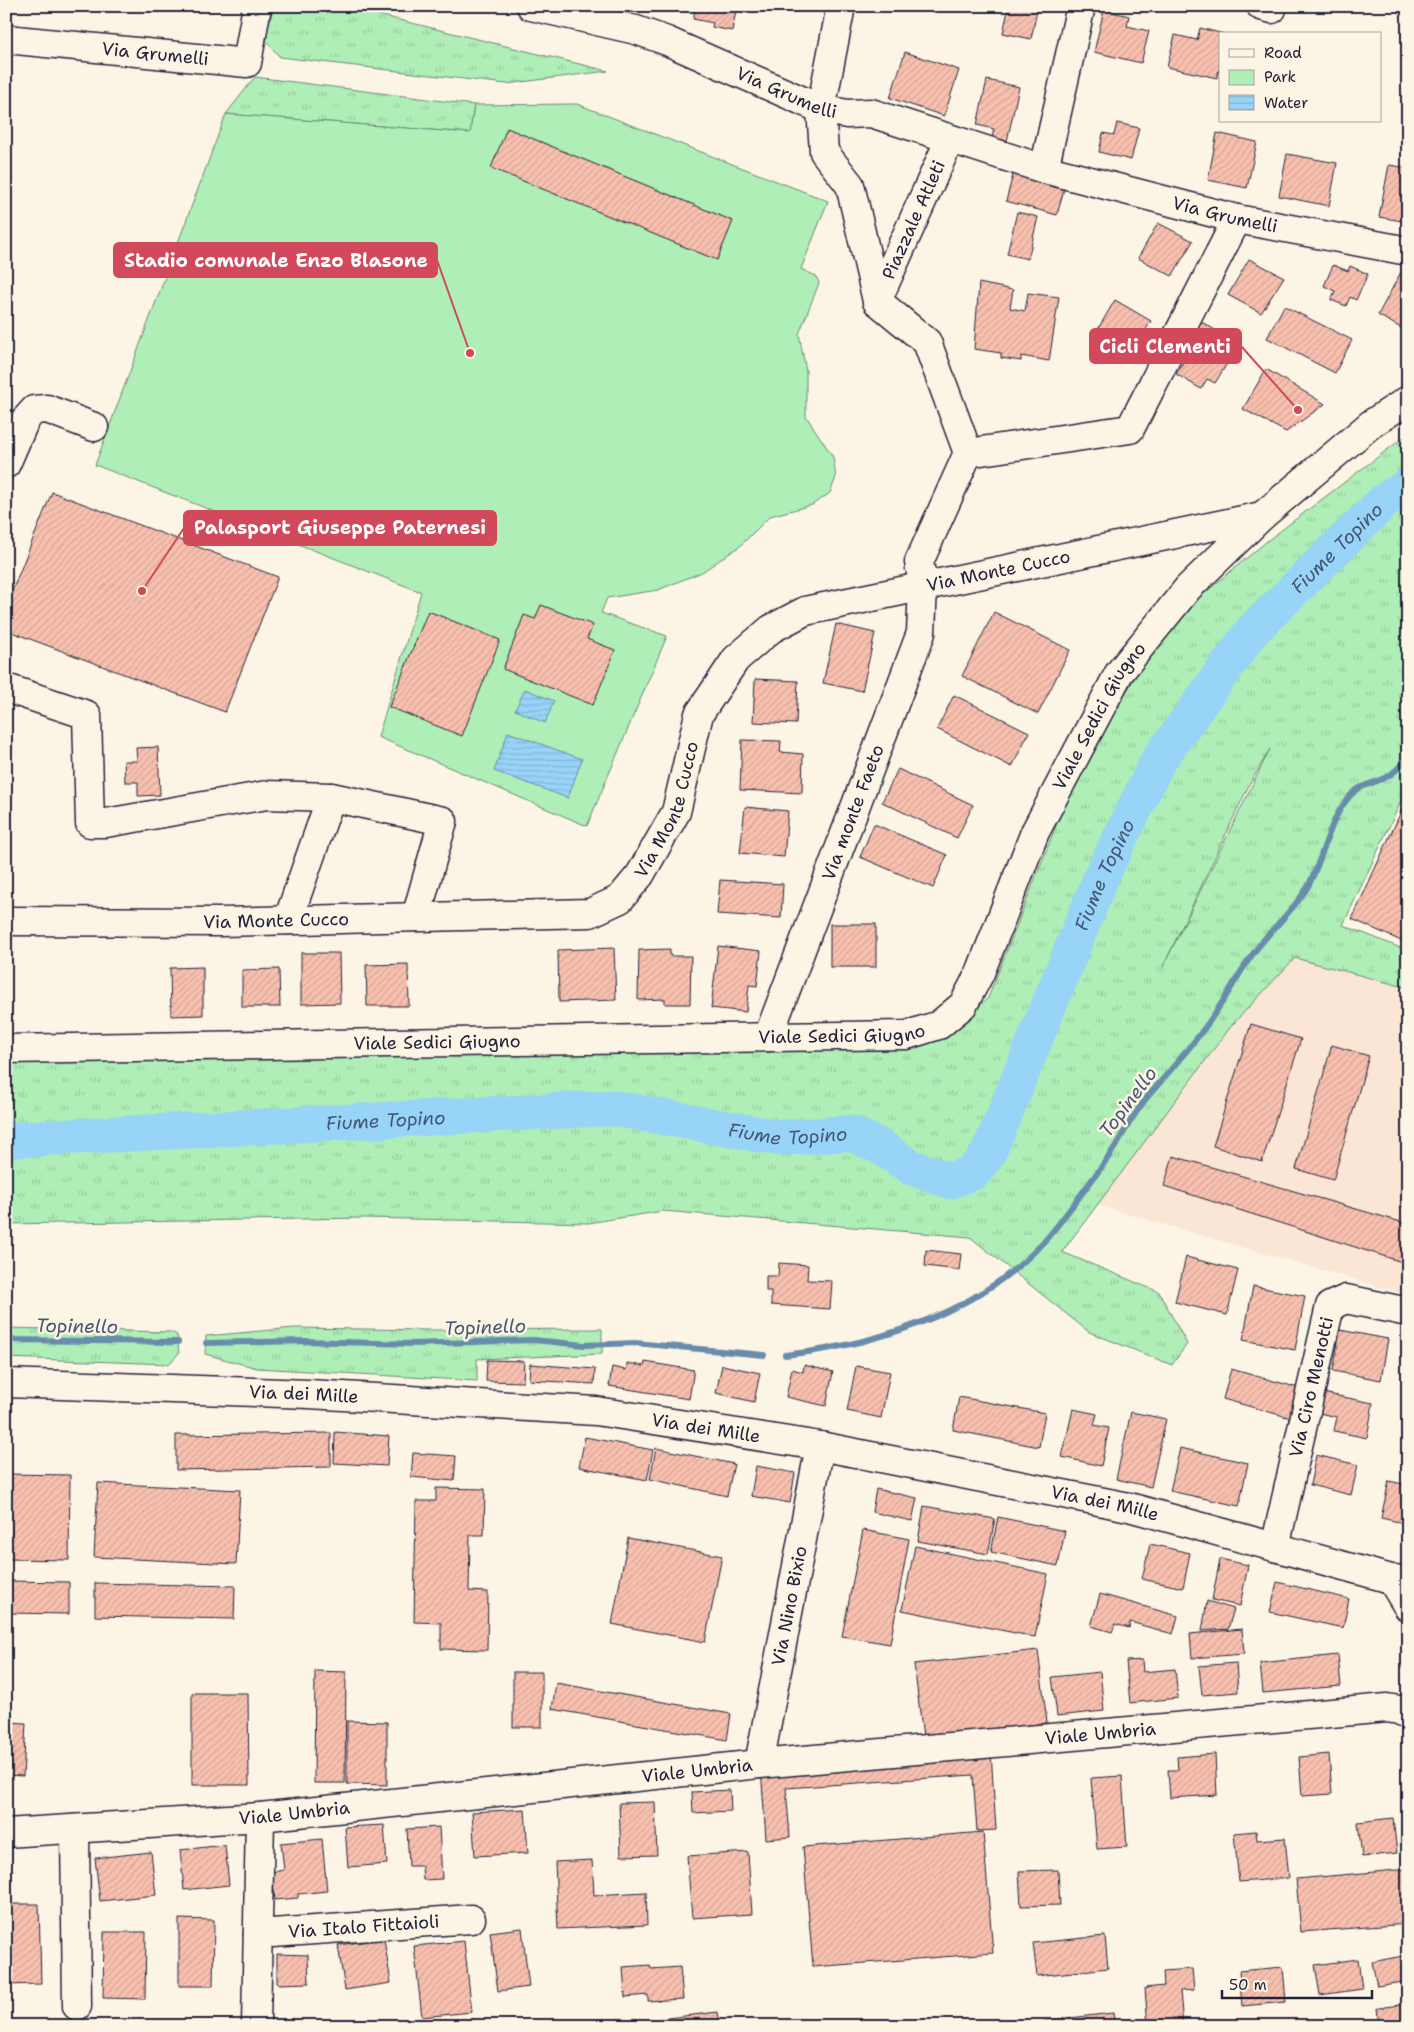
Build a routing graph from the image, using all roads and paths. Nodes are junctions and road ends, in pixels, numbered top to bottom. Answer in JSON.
{"nodes":[{"id":1,"x":258,"y":6,"type":"edge"},
{"id":2,"x":531,"y":6,"type":"edge"},
{"id":3,"x":840,"y":6,"type":"edge"},
{"id":4,"x":1081,"y":6,"type":"edge"},
{"id":5,"x":6,"y":39,"type":"edge"},
{"id":6,"x":821,"y":109,"type":"junction"},
{"id":7,"x":950,"y":139,"type":"junction"},
{"id":8,"x":1044,"y":169,"type":"junction"},
{"id":9,"x":1237,"y":219,"type":"junction"},
{"id":10,"x":1408,"y":251,"type":"edge"},
{"id":11,"x":877,"y":301,"type":"junction"},
{"id":12,"x":1408,"y":400,"type":"edge"},
{"id":13,"x":94,"y":427,"type":"dead end"},
{"id":14,"x":968,"y":453,"type":"junction"},
{"id":15,"x":6,"y":464,"type":"edge"},
{"id":16,"x":1262,"y":516,"type":"junction"},
{"id":17,"x":922,"y":586,"type":"junction"},
{"id":18,"x":6,"y":688,"type":"edge"},
{"id":19,"x":331,"y":797,"type":"junction"},
{"id":20,"x":416,"y":917,"type":"junction"},
{"id":21,"x":288,"y":920,"type":"junction"},
{"id":22,"x":6,"y":921,"type":"edge"},
{"id":23,"x":768,"y":1037,"type":"junction"},
{"id":24,"x":6,"y":1049,"type":"edge"},
{"id":25,"x":1408,"y":1312,"type":"edge"},
{"id":26,"x":6,"y":1383,"type":"edge"},
{"id":27,"x":820,"y":1446,"type":"junction"},
{"id":28,"x":1275,"y":1547,"type":"junction"},
{"id":29,"x":1400,"y":1580,"type":"edge"},
{"id":30,"x":1408,"y":1606,"type":"edge"},
{"id":31,"x":1408,"y":1691,"type":"edge"},
{"id":32,"x":1397,"y":1711,"type":"edge"},
{"id":33,"x":759,"y":1764,"type":"junction"},
{"id":34,"x":260,"y":1817,"type":"junction"},
{"id":35,"x":75,"y":1829,"type":"junction"},
{"id":36,"x":6,"y":1833,"type":"edge"},
{"id":37,"x":471,"y":1919,"type":"dead end"},
{"id":38,"x":258,"y":1934,"type":"junction"},
{"id":39,"x":77,"y":2006,"type":"dead end"},
{"id":40,"x":256,"y":2026,"type":"edge"}],
"edges":[{"from":1,"to":5,"type":"street","name":"Via Grumelli"},
{"from":2,"to":6,"type":"street","name":"Via Grumelli"},
{"from":3,"to":6,"type":"street","name":"Piazzale Atleti"},
{"from":4,"to":8,"type":"street"},
{"from":6,"to":7,"type":"street","name":"Via Grumelli"},
{"from":6,"to":11,"type":"street","name":"Piazzale Atleti"},
{"from":7,"to":8,"type":"street","name":"Via Grumelli"},
{"from":7,"to":11,"type":"street","name":"Piazzale Atleti"},
{"from":8,"to":9,"type":"street","name":"Via Grumelli"},
{"from":9,"to":10,"type":"street","name":"Via Grumelli"},
{"from":9,"to":14,"type":"street"},
{"from":11,"to":14,"type":"street","name":"Piazzale Atleti"},
{"from":12,"to":16,"type":"street","name":"Viale Sedici Giugno"},
{"from":13,"to":15,"type":"street"},
{"from":14,"to":17,"type":"street"},
{"from":16,"to":17,"type":"street","name":"Via Monte Cucco"},
{"from":16,"to":23,"type":"street","name":"Viale Sedici Giugno"},
{"from":17,"to":20,"type":"street","name":"Via Monte Cucco"},
{"from":17,"to":23,"type":"street","name":"Via monte Faeto"},
{"from":18,"to":19,"type":"street"},
{"from":19,"to":20,"type":"street"},
{"from":19,"to":21,"type":"street"},
{"from":20,"to":21,"type":"street","name":"Via Monte Cucco"},
{"from":21,"to":22,"type":"street","name":"Via Monte Cucco"},
{"from":23,"to":24,"type":"street","name":"Viale Sedici Giugno"},
{"from":25,"to":28,"type":"street","name":"Via Ciro Menotti"},
{"from":26,"to":27,"type":"street","name":"Via dei Mille"},
{"from":27,"to":28,"type":"street","name":"Via dei Mille"},
{"from":27,"to":33,"type":"street","name":"Via Nino Bixio"},
{"from":28,"to":29,"type":"street","name":"Via dei Mille"},
{"from":29,"to":30,"type":"street","name":"Via dei Mille"},
{"from":31,"to":32,"type":"street","name":"Viale Umbria"},
{"from":32,"to":33,"type":"street","name":"Viale Umbria"},
{"from":33,"to":34,"type":"street","name":"Viale Umbria"},
{"from":34,"to":35,"type":"street","name":"Viale Umbria"},
{"from":34,"to":38,"type":"street"},
{"from":35,"to":36,"type":"street","name":"Viale Umbria"},
{"from":35,"to":39,"type":"street"},
{"from":37,"to":38,"type":"street","name":"Via Italo Fittaioli"},
{"from":38,"to":40,"type":"street"}]}
